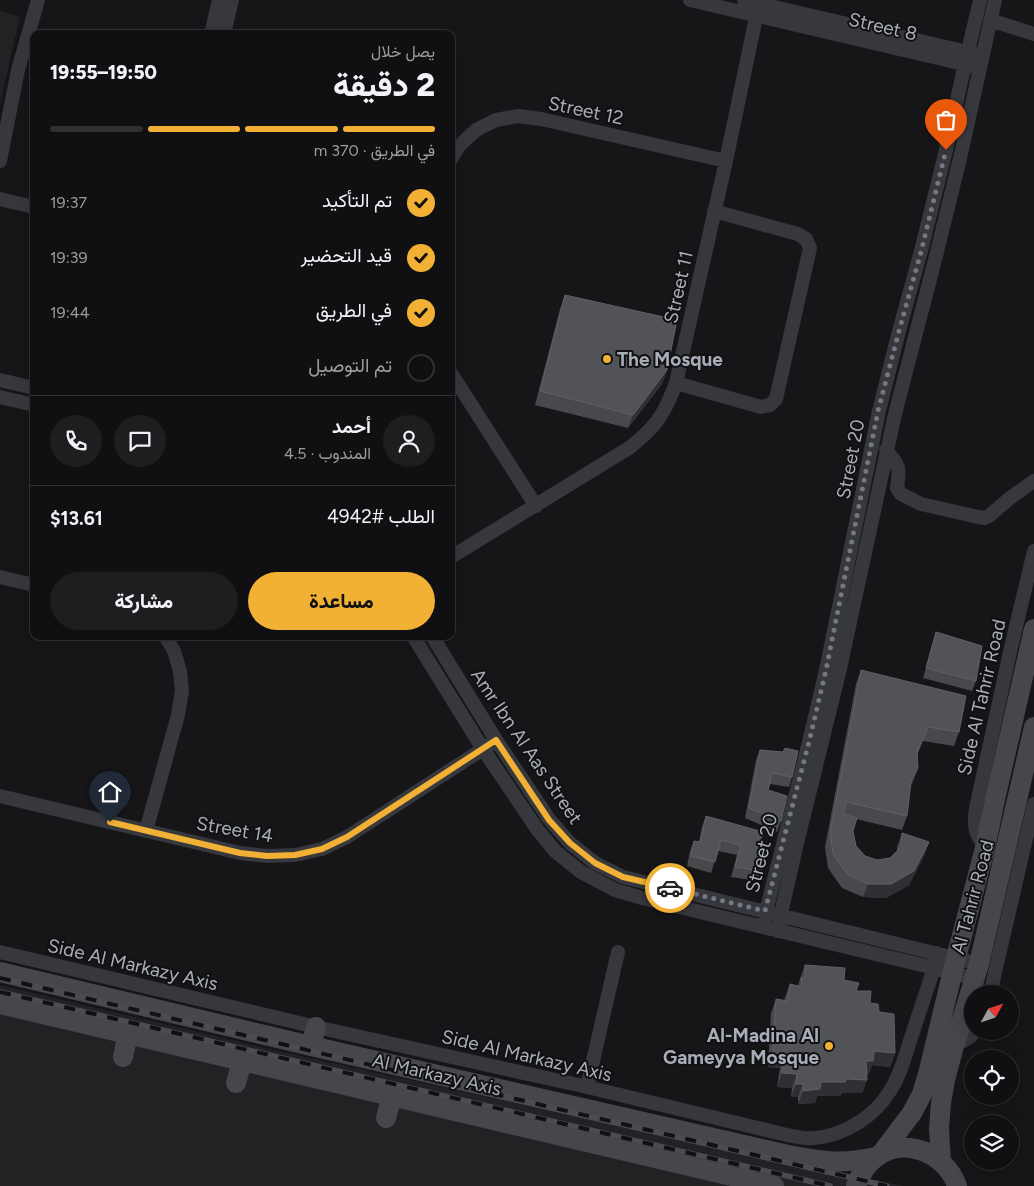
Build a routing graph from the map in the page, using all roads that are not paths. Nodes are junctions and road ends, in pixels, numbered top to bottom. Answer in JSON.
{"nodes":[{"id":1,"x":38,"y":0,"type":"edge"},
{"id":2,"x":218,"y":0,"type":"edge"},
{"id":3,"x":232,"y":0,"type":"edge"},
{"id":4,"x":690,"y":0,"type":"edge"},
{"id":5,"x":744,"y":0,"type":"edge"},
{"id":6,"x":980,"y":0,"type":"edge"},
{"id":7,"x":995,"y":0,"type":"edge"},
{"id":8,"x":757,"y":9,"type":"junction"},
{"id":9,"x":990,"y":20,"type":"junction"},
{"id":10,"x":212,"y":30,"type":"edge"},
{"id":11,"x":225,"y":30,"type":"edge"},
{"id":12,"x":1034,"y":34,"type":"edge"},
{"id":13,"x":966,"y":58,"type":"junction"},
{"id":14,"x":981,"y":61,"type":"junction"},
{"id":15,"x":455,"y":152,"type":"edge"},
{"id":16,"x":0,"y":160,"type":"edge"},
{"id":17,"x":726,"y":161,"type":"junction"},
{"id":18,"x":0,"y":199,"type":"edge"},
{"id":19,"x":30,"y":206,"type":"edge"},
{"id":20,"x":714,"y":211,"type":"junction"},
{"id":21,"x":455,"y":379,"type":"edge"},
{"id":22,"x":0,"y":380,"type":"edge"},
{"id":23,"x":676,"y":383,"type":"junction"},
{"id":24,"x":30,"y":387,"type":"edge"},
{"id":25,"x":0,"y":397,"type":"edge"},
{"id":26,"x":30,"y":404,"type":"edge"},
{"id":27,"x":886,"y":450,"type":"junction"},
{"id":28,"x":1034,"y":481,"type":"edge"},
{"id":29,"x":536,"y":506,"type":"junction"},
{"id":30,"x":1034,"y":552,"type":"edge"},
{"id":31,"x":455,"y":556,"type":"edge"},
{"id":32,"x":0,"y":577,"type":"edge"},
{"id":33,"x":30,"y":584,"type":"edge"},
{"id":34,"x":1034,"y":629,"type":"edge"},
{"id":35,"x":167,"y":640,"type":"edge"},
{"id":36,"x":415,"y":640,"type":"edge"},
{"id":37,"x":434,"y":640,"type":"edge"},
{"id":38,"x":1034,"y":727,"type":"edge"},
{"id":39,"x":496,"y":740,"type":"junction"},
{"id":40,"x":483,"y":749,"type":"junction"},
{"id":41,"x":0,"y":796,"type":"edge"},
{"id":42,"x":1034,"y":804,"type":"edge"},
{"id":43,"x":146,"y":831,"type":"junction"},
{"id":44,"x":985,"y":848,"type":"junction"},
{"id":45,"x":765,"y":911,"type":"junction"},
{"id":46,"x":781,"y":915,"type":"junction"},
{"id":47,"x":762,"y":927,"type":"junction"},
{"id":48,"x":777,"y":931,"type":"junction"},
{"id":49,"x":0,"y":952,"type":"edge"},
{"id":50,"x":618,"y":952,"type":"dead end"},
{"id":51,"x":945,"y":963,"type":"junction"},
{"id":52,"x":0,"y":972,"type":"edge"},
{"id":53,"x":977,"y":972,"type":"junction"},
{"id":54,"x":992,"y":985,"type":"edge"},
{"id":55,"x":0,"y":1004,"type":"edge"},
{"id":56,"x":128,"y":1034,"type":"junction"},
{"id":57,"x":314,"y":1036,"type":"junction"},
{"id":58,"x":965,"y":1040,"type":"edge"},
{"id":59,"x":954,"y":1046,"type":"junction"},
{"id":60,"x":123,"y":1057,"type":"dead end"},
{"id":61,"x":242,"y":1061,"type":"junction"},
{"id":62,"x":236,"y":1083,"type":"dead end"},
{"id":63,"x":587,"y":1087,"type":"junction"},
{"id":64,"x":392,"y":1096,"type":"junction"},
{"id":65,"x":386,"y":1118,"type":"dead end"},
{"id":66,"x":786,"y":1145,"type":"junction"},
{"id":67,"x":878,"y":1155,"type":"junction"},
{"id":68,"x":949,"y":1172,"type":"edge"},
{"id":69,"x":774,"y":1186,"type":"edge"},
{"id":70,"x":856,"y":1186,"type":"edge"},
{"id":71,"x":971,"y":1186,"type":"edge"}],
"edges":[{"from":1,"to":16,"type":"street"},
{"from":2,"to":10,"type":"street"},
{"from":3,"to":11,"type":"street"},
{"from":4,"to":8,"type":"street","name":"Street 8"},
{"from":5,"to":8,"type":"street","name":"Street 8"},
{"from":6,"to":13,"type":"street","name":"Street 20"},
{"from":7,"to":9,"type":"street","name":"Street 20"},
{"from":8,"to":13,"type":"street","name":"Street 8"},
{"from":8,"to":17,"type":"street","name":"Street 11"},
{"from":9,"to":12,"type":"street"},
{"from":9,"to":14,"type":"street","name":"Street 20"},
{"from":13,"to":14,"type":"street","name":"Street 8"},
{"from":13,"to":45,"type":"street","name":"Street 20"},
{"from":14,"to":27,"type":"street","name":"Street 20"},
{"from":15,"to":17,"type":"street","name":"Street 12"},
{"from":17,"to":20,"type":"street","name":"Street 11"},
{"from":18,"to":19,"type":"street"},
{"from":20,"to":23,"type":"street","name":"Street 11"},
{"from":20,"to":23,"type":"street"},
{"from":21,"to":29,"type":"street"},
{"from":22,"to":24,"type":"street"},
{"from":23,"to":29,"type":"street","name":"Street 11"},
{"from":25,"to":26,"type":"street"},
{"from":27,"to":28,"type":"street"},
{"from":27,"to":46,"type":"street","name":"Street 20"},
{"from":29,"to":31,"type":"street","name":"Street 11"},
{"from":30,"to":44,"type":"street","name":"Side Al Tahrir Road"},
{"from":32,"to":33,"type":"street"},
{"from":34,"to":44,"type":"main road","name":"Al Tahrir Road"},
{"from":35,"to":43,"type":"street"},
{"from":36,"to":40,"type":"street","name":"Amr Ibn Al Aas Street"},
{"from":37,"to":39,"type":"street","name":"Amr Ibn Al Aas Street"},
{"from":38,"to":53,"type":"main road","name":"Al Tahrir Road"},
{"from":39,"to":40,"type":"street","name":"Street 14"},
{"from":39,"to":45,"type":"street","name":"Amr Ibn Al Aas Street"},
{"from":40,"to":43,"type":"street","name":"Street 14"},
{"from":40,"to":47,"type":"street","name":"Amr Ibn Al Aas Street"},
{"from":41,"to":43,"type":"street","name":"Street 14"},
{"from":42,"to":54,"type":"street"},
{"from":44,"to":51,"type":"main road","name":"Al Tahrir Road"},
{"from":45,"to":46,"type":"street","name":"Amr Ibn Al Aas Street"},
{"from":45,"to":47,"type":"street","name":"Street 20"},
{"from":46,"to":48,"type":"street","name":"Street 20"},
{"from":46,"to":51,"type":"street","name":"Amr Ibn Al Aas Street"},
{"from":47,"to":48,"type":"street","name":"Amr Ibn Al Aas Street"},
{"from":48,"to":51,"type":"street","name":"Amr Ibn Al Aas Street"},
{"from":49,"to":57,"type":"street","name":"Side Al Markazy Axis"},
{"from":50,"to":63,"type":"street"},
{"from":51,"to":53,"type":"street","name":"Amr Ibn Al Aas Street"},
{"from":51,"to":66,"type":"street","name":"Side Al Markazy Axis"},
{"from":51,"to":67,"type":"main road","name":"Al Tahrir Road"},
{"from":52,"to":57,"type":"main road","name":"Al Markazy Axis"},
{"from":53,"to":59,"type":"main road","name":"Al Tahrir Road"},
{"from":55,"to":56,"type":"main road","name":"Al Markazy Axis"},
{"from":56,"to":60,"type":"main road"},
{"from":56,"to":61,"type":"main road","name":"Al Markazy Axis"},
{"from":57,"to":63,"type":"street","name":"Side Al Markazy Axis"},
{"from":57,"to":66,"type":"main road","name":"Al Markazy Axis"},
{"from":58,"to":59,"type":"street"},
{"from":59,"to":68,"type":"main road","name":"Al Tahrir Road"},
{"from":61,"to":62,"type":"main road"},
{"from":61,"to":64,"type":"main road","name":"Al Markazy Axis"},
{"from":63,"to":66,"type":"street","name":"Side Al Markazy Axis"},
{"from":64,"to":65,"type":"main road"},
{"from":64,"to":69,"type":"main road","name":"Al Markazy Axis"},
{"from":66,"to":67,"type":"main road","name":"Al Markazy Axis"},
{"from":67,"to":68,"type":"main road","name":"Al Markazy Axis"},
{"from":67,"to":70,"type":"main road","name":"Al Tahrir Road"},
{"from":68,"to":71,"type":"main road"}]}
